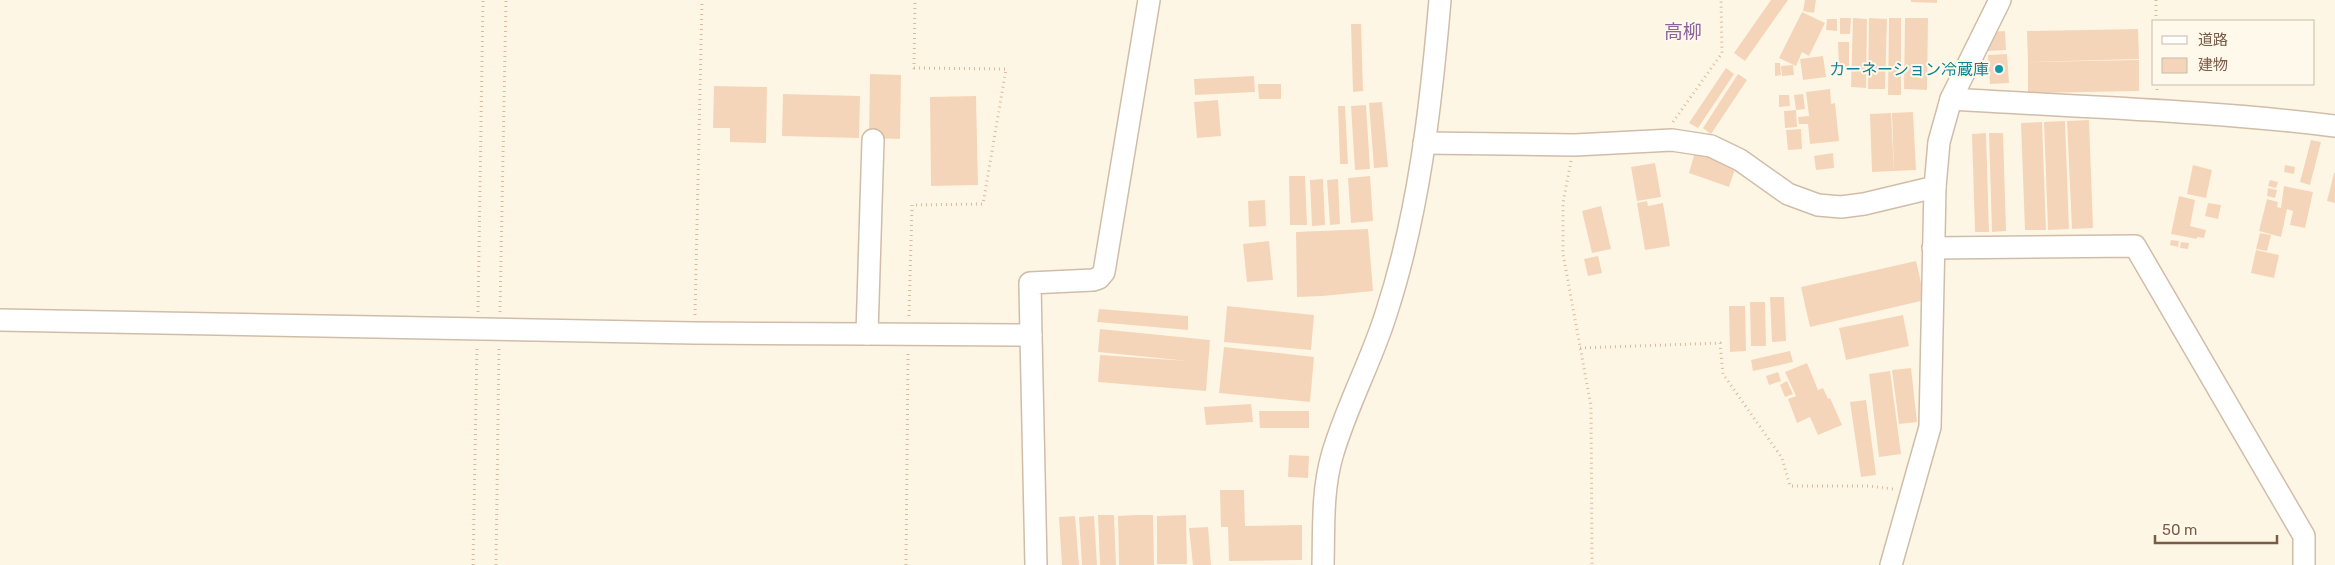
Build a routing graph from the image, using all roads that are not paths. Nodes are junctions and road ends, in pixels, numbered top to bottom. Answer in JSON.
{"nodes":[{"id":1,"x":1149,"y":0,"type":"edge"},
{"id":2,"x":1440,"y":0,"type":"edge"},
{"id":3,"x":2000,"y":0,"type":"edge"},
{"id":4,"x":1951,"y":99,"type":"junction"},
{"id":5,"x":2335,"y":126,"type":"edge"},
{"id":6,"x":873,"y":140,"type":"dead end"},
{"id":7,"x":1424,"y":143,"type":"junction"},
{"id":8,"x":1935,"y":187,"type":"junction"},
{"id":9,"x":1933,"y":248,"type":"junction"},
{"id":10,"x":0,"y":320,"type":"edge"},
{"id":11,"x":867,"y":334,"type":"junction"},
{"id":12,"x":1031,"y":335,"type":"junction"},
{"id":13,"x":1036,"y":565,"type":"edge"},
{"id":14,"x":1323,"y":565,"type":"edge"},
{"id":15,"x":1890,"y":565,"type":"edge"},
{"id":16,"x":2304,"y":565,"type":"edge"}],
"edges":[{"from":1,"to":12,"type":"street"},
{"from":2,"to":7,"type":"street"},
{"from":3,"to":4,"type":"street"},
{"from":4,"to":5,"type":"street"},
{"from":4,"to":8,"type":"street"},
{"from":6,"to":11,"type":"street"},
{"from":7,"to":8,"type":"street"},
{"from":7,"to":14,"type":"street"},
{"from":8,"to":9,"type":"street"},
{"from":9,"to":15,"type":"street"},
{"from":9,"to":16,"type":"street"},
{"from":10,"to":11,"type":"street"},
{"from":11,"to":12,"type":"street"},
{"from":12,"to":13,"type":"street"}]}
